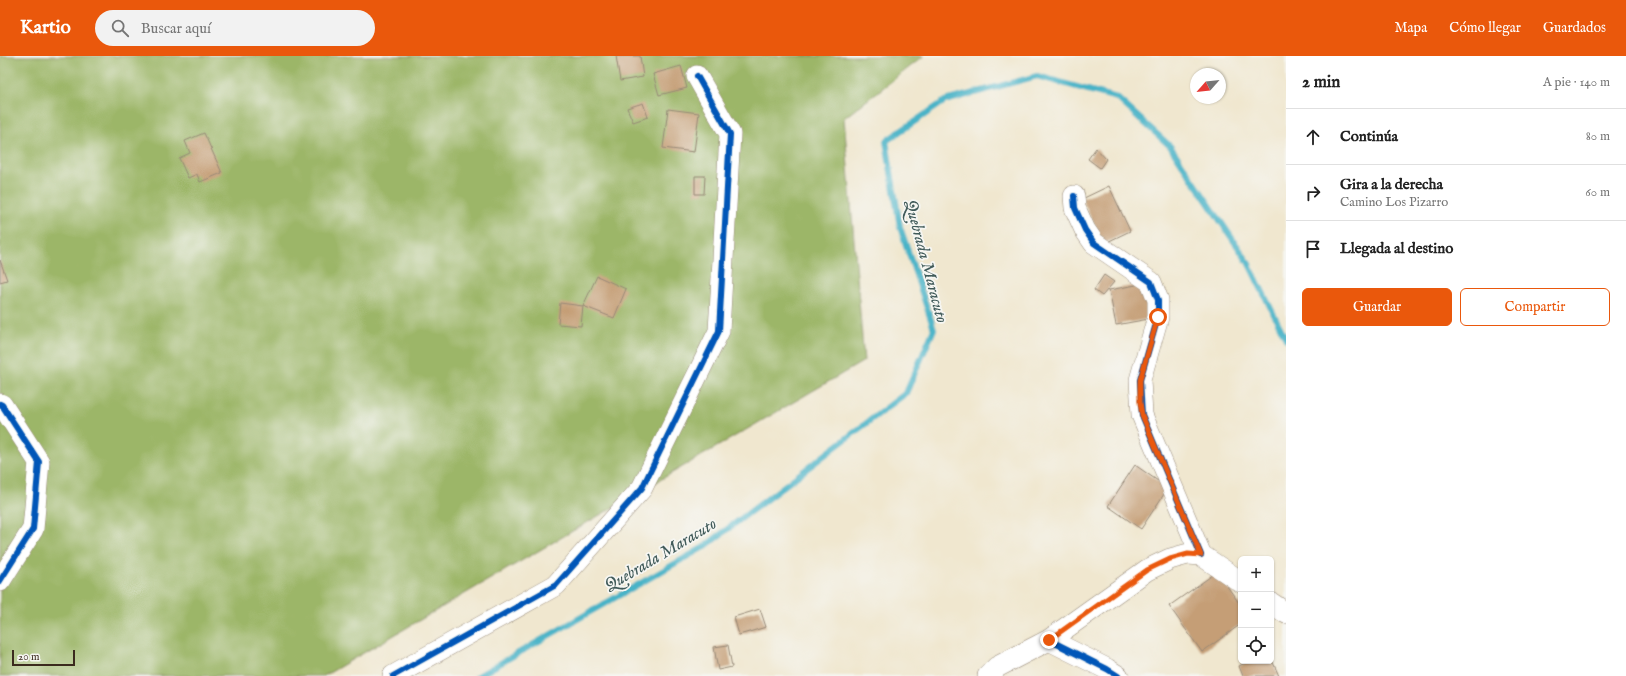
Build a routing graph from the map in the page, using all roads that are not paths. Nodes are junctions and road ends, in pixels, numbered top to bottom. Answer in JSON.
{"nodes":[{"id":1,"x":697,"y":76,"type":"dead end"},
{"id":2,"x":1074,"y":196,"type":"dead end"},
{"id":3,"x":0,"y":404,"type":"edge"},
{"id":4,"x":1201,"y":555,"type":"junction"},
{"id":5,"x":0,"y":580,"type":"edge"},
{"id":6,"x":1238,"y":580,"type":"edge"},
{"id":7,"x":1274,"y":605,"type":"edge"},
{"id":8,"x":1286,"y":613,"type":"edge"},
{"id":9,"x":1049,"y":640,"type":"junction"},
{"id":10,"x":393,"y":676,"type":"edge"},
{"id":11,"x":988,"y":676,"type":"edge"},
{"id":12,"x":1118,"y":676,"type":"edge"}],
"edges":[{"from":1,"to":10,"type":"street"},
{"from":2,"to":4,"type":"street"},
{"from":3,"to":5,"type":"street"},
{"from":4,"to":6,"type":"street"},
{"from":4,"to":9,"type":"street"},
{"from":7,"to":8,"type":"street"},
{"from":9,"to":11,"type":"street"},
{"from":9,"to":12,"type":"street"}]}
